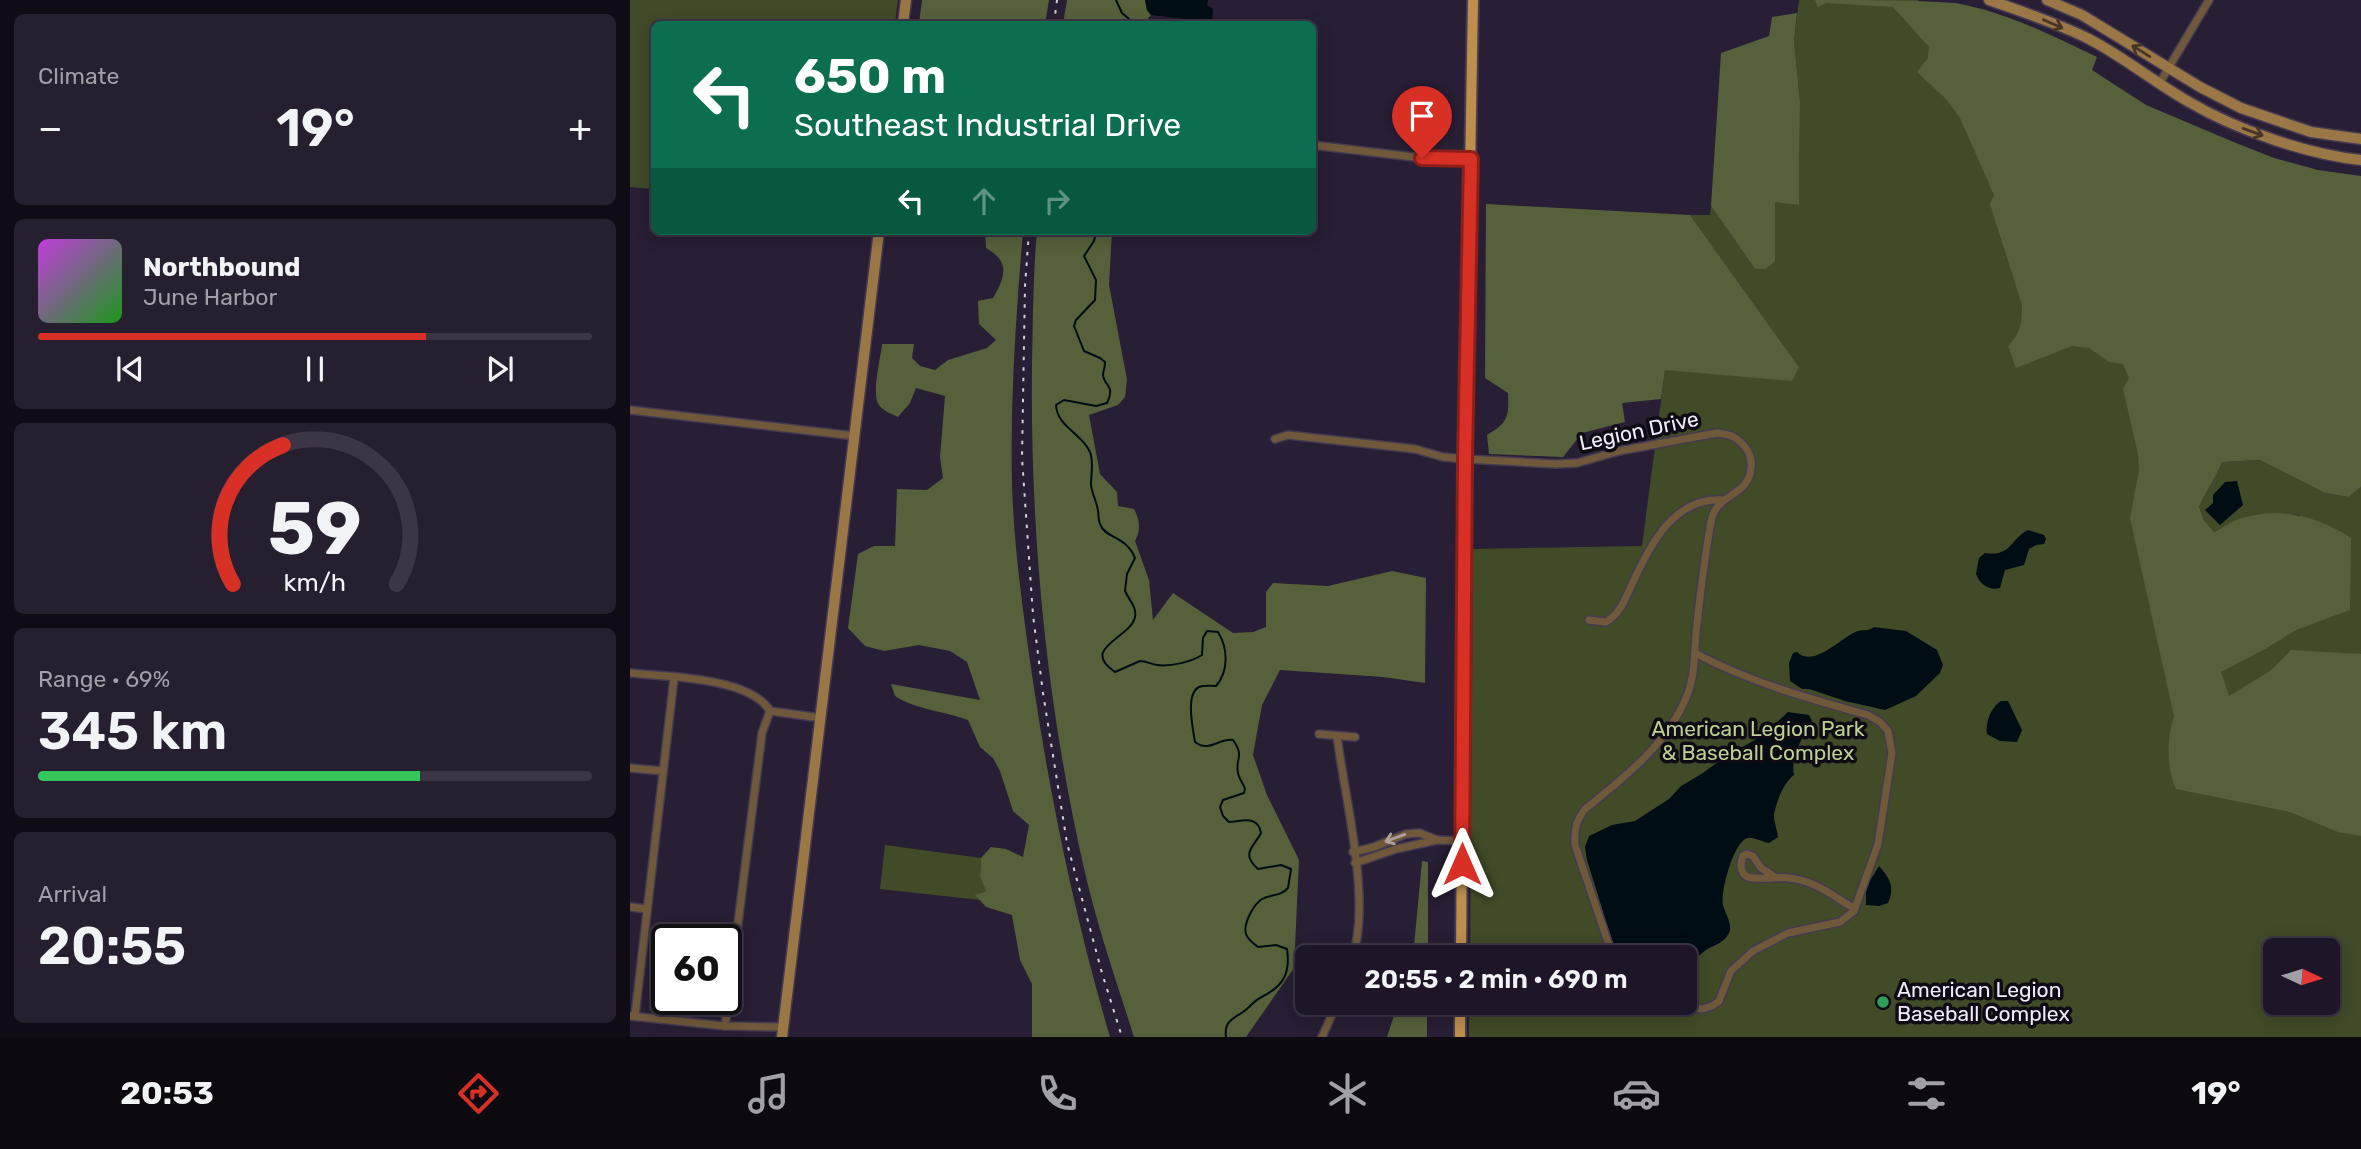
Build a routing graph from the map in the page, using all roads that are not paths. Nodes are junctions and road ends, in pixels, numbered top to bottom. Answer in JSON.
{"nodes":[{"id":1,"x":906,"y":0,"type":"edge"},
{"id":2,"x":1473,"y":0,"type":"edge"},
{"id":3,"x":1989,"y":0,"type":"edge"},
{"id":4,"x":2047,"y":0,"type":"edge"},
{"id":5,"x":2209,"y":0,"type":"edge"},
{"id":6,"x":903,"y":21,"type":"edge"},
{"id":7,"x":2167,"y":68,"type":"junction"},
{"id":8,"x":2160,"y":83,"type":"junction"},
{"id":9,"x":2361,"y":139,"type":"edge"},
{"id":10,"x":1316,"y":145,"type":"edge"},
{"id":11,"x":1471,"y":159,"type":"junction"},
{"id":12,"x":2361,"y":160,"type":"edge"},
{"id":13,"x":879,"y":235,"type":"edge"},
{"id":14,"x":630,"y":410,"type":"edge"},
{"id":15,"x":855,"y":436,"type":"junction"},
{"id":16,"x":1275,"y":439,"type":"dead end"},
{"id":17,"x":1465,"y":459,"type":"junction"},
{"id":18,"x":1723,"y":500,"type":"junction"},
{"id":19,"x":1589,"y":620,"type":"dead end"},
{"id":20,"x":1695,"y":653,"type":"junction"},
{"id":21,"x":630,"y":673,"type":"edge"},
{"id":22,"x":674,"y":678,"type":"junction"},
{"id":23,"x":770,"y":711,"type":"junction"},
{"id":24,"x":821,"y":718,"type":"junction"},
{"id":25,"x":1319,"y":734,"type":"dead end"},
{"id":26,"x":1337,"y":736,"type":"junction"},
{"id":27,"x":1355,"y":737,"type":"dead end"},
{"id":28,"x":630,"y":768,"type":"edge"},
{"id":29,"x":663,"y":771,"type":"junction"},
{"id":30,"x":1437,"y":840,"type":"junction"},
{"id":31,"x":1462,"y":841,"type":"junction"},
{"id":32,"x":1353,"y":852,"type":"junction"},
{"id":33,"x":1355,"y":863,"type":"junction"},
{"id":34,"x":1775,"y":877,"type":"junction"},
{"id":35,"x":630,"y":907,"type":"edge"},
{"id":36,"x":1855,"y":908,"type":"junction"},
{"id":37,"x":647,"y":909,"type":"junction"},
{"id":38,"x":1355,"y":945,"type":"edge"},
{"id":39,"x":1461,"y":945,"type":"edge"},
{"id":40,"x":1609,"y":945,"type":"edge"},
{"id":41,"x":1697,"y":1008,"type":"edge"},
{"id":42,"x":1332,"y":1015,"type":"edge"},
{"id":43,"x":1461,"y":1015,"type":"edge"},
{"id":44,"x":632,"y":1016,"type":"edge"},
{"id":45,"x":725,"y":1026,"type":"junction"},
{"id":46,"x":783,"y":1032,"type":"edge"},
{"id":47,"x":1322,"y":1037,"type":"edge"},
{"id":48,"x":1460,"y":1037,"type":"edge"}],
"edges":[{"from":1,"to":6,"type":"main road"},
{"from":2,"to":11,"type":"main road"},
{"from":3,"to":8,"type":"main road","one_way":true},
{"from":7,"to":4,"type":"main road","one_way":true},
{"from":5,"to":7,"type":"street"},
{"from":7,"to":8,"type":"street"},
{"from":7,"to":9,"type":"main road"},
{"from":8,"to":12,"type":"main road","one_way":true},
{"from":10,"to":11,"type":"street"},
{"from":11,"to":17,"type":"main road"},
{"from":13,"to":15,"type":"main road"},
{"from":14,"to":15,"type":"street"},
{"from":15,"to":24,"type":"main road"},
{"from":16,"to":17,"type":"street","name":"Legion Drive"},
{"from":17,"to":18,"type":"street","name":"Legion Drive"},
{"from":17,"to":31,"type":"main road"},
{"from":18,"to":19,"type":"street"},
{"from":18,"to":20,"type":"street"},
{"from":20,"to":36,"type":"street"},
{"from":20,"to":40,"type":"street"},
{"from":21,"to":22,"type":"street"},
{"from":22,"to":23,"type":"street"},
{"from":22,"to":29,"type":"street"},
{"from":23,"to":24,"type":"street"},
{"from":23,"to":45,"type":"street"},
{"from":24,"to":46,"type":"main road"},
{"from":25,"to":26,"type":"street"},
{"from":26,"to":27,"type":"street"},
{"from":26,"to":32,"type":"street"},
{"from":28,"to":29,"type":"street"},
{"from":29,"to":37,"type":"street"},
{"from":30,"to":31,"type":"street"},
{"from":30,"to":32,"type":"street","one_way":true},
{"from":30,"to":33,"type":"street"},
{"from":31,"to":39,"type":"main road"},
{"from":32,"to":33,"type":"street"},
{"from":33,"to":38,"type":"street"},
{"from":34,"to":34,"type":"street"},
{"from":34,"to":36,"type":"street"},
{"from":35,"to":37,"type":"street"},
{"from":36,"to":41,"type":"street"},
{"from":37,"to":44,"type":"street"},
{"from":42,"to":47,"type":"street"},
{"from":43,"to":48,"type":"main road"},
{"from":44,"to":45,"type":"street"},
{"from":45,"to":46,"type":"street"}]}
